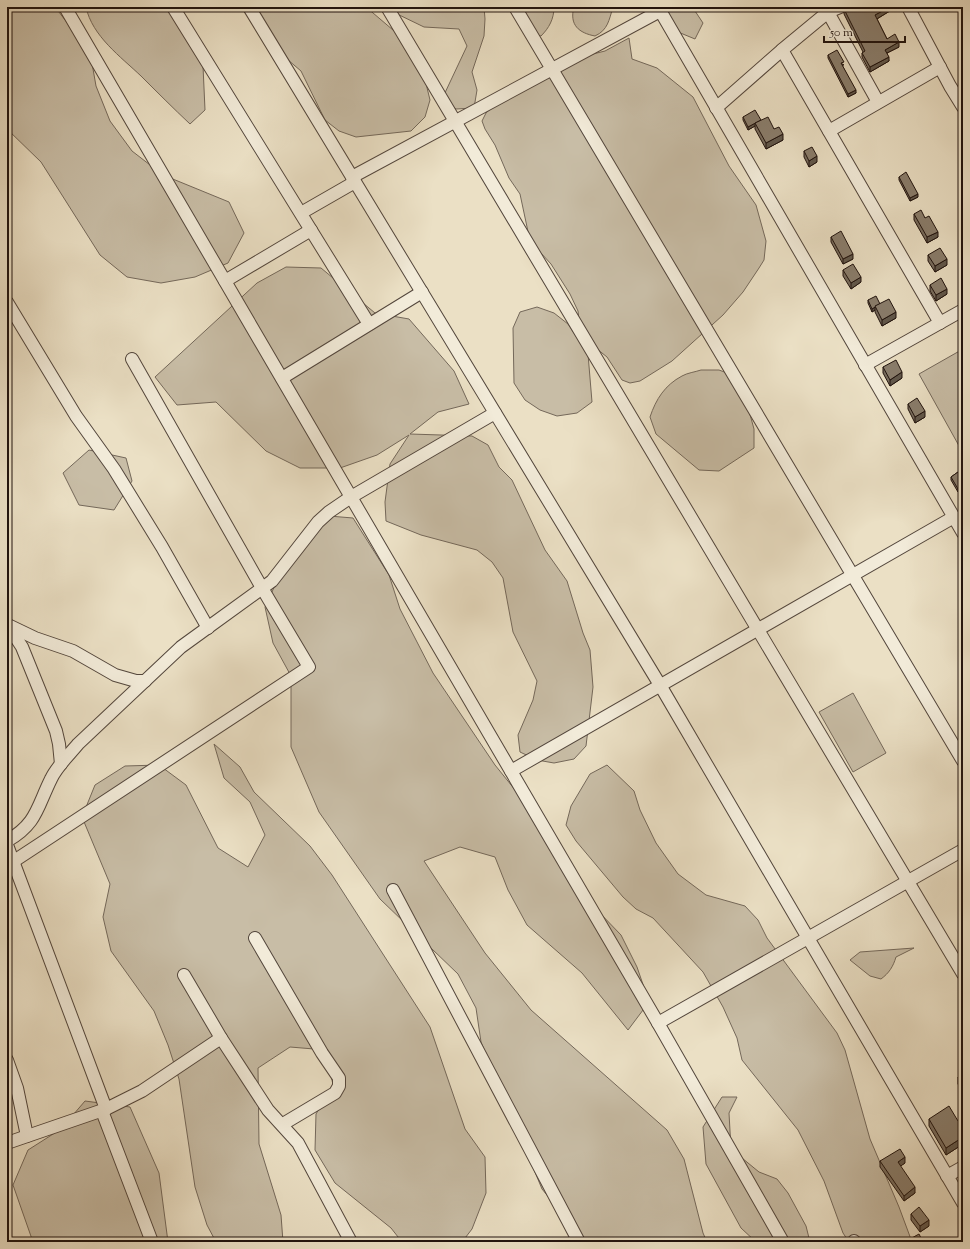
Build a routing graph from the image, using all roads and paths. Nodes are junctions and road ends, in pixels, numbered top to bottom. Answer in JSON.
{"nodes":[{"id":1,"x":65,"y":7,"type":"edge"},
{"id":2,"x":173,"y":7,"type":"edge"},
{"id":3,"x":249,"y":7,"type":"edge"},
{"id":4,"x":387,"y":7,"type":"edge"},
{"id":5,"x":515,"y":7,"type":"edge"},
{"id":6,"x":840,"y":7,"type":"edge"},
{"id":7,"x":908,"y":7,"type":"edge"},
{"id":8,"x":659,"y":9,"type":"edge"},
{"id":9,"x":826,"y":10,"type":"edge"},
{"id":10,"x":782,"y":50,"type":"junction"},
{"id":11,"x":940,"y":67,"type":"junction"},
{"id":12,"x":552,"y":70,"type":"junction"},
{"id":13,"x":878,"y":102,"type":"junction"},
{"id":14,"x":963,"y":107,"type":"edge"},
{"id":15,"x":716,"y":108,"type":"junction"},
{"id":16,"x":455,"y":122,"type":"junction"},
{"id":17,"x":829,"y":131,"type":"junction"},
{"id":18,"x":354,"y":179,"type":"junction"},
{"id":19,"x":301,"y":213,"type":"junction"},
{"id":20,"x":311,"y":230,"type":"junction"},
{"id":21,"x":225,"y":281,"type":"junction"},
{"id":22,"x":422,"y":292,"type":"junction"},
{"id":23,"x":7,"y":302,"type":"edge"},
{"id":24,"x":963,"y":310,"type":"edge"},
{"id":25,"x":940,"y":323,"type":"junction"},
{"id":26,"x":369,"y":324,"type":"junction"},
{"id":27,"x":132,"y":359,"type":"dead end"},
{"id":28,"x":865,"y":365,"type":"junction"},
{"id":29,"x":282,"y":378,"type":"junction"},
{"id":30,"x":495,"y":413,"type":"junction"},
{"id":31,"x":351,"y":497,"type":"junction"},
{"id":32,"x":954,"y":517,"type":"junction"},
{"id":33,"x":963,"y":533,"type":"edge"},
{"id":34,"x":852,"y":575,"type":"junction"},
{"id":35,"x":262,"y":588,"type":"junction"},
{"id":36,"x":8,"y":625,"type":"edge"},
{"id":37,"x":208,"y":628,"type":"junction"},
{"id":38,"x":757,"y":630,"type":"junction"},
{"id":39,"x":145,"y":681,"type":"junction"},
{"id":40,"x":660,"y":685,"type":"junction"},
{"id":41,"x":963,"y":761,"type":"edge"},
{"id":42,"x":61,"y":764,"type":"junction"},
{"id":43,"x":511,"y":771,"type":"junction"},
{"id":44,"x":7,"y":840,"type":"edge"},
{"id":45,"x":7,"y":845,"type":"edge"},
{"id":46,"x":963,"y":850,"type":"edge"},
{"id":47,"x":14,"y":861,"type":"junction"},
{"id":48,"x":908,"y":881,"type":"junction"},
{"id":49,"x":393,"y":890,"type":"dead end"},
{"id":50,"x":255,"y":938,"type":"dead end"},
{"id":51,"x":808,"y":938,"type":"junction"},
{"id":52,"x":963,"y":974,"type":"edge"},
{"id":53,"x":184,"y":975,"type":"dead end"},
{"id":54,"x":658,"y":1023,"type":"junction"},
{"id":55,"x":220,"y":1038,"type":"junction"},
{"id":56,"x":7,"y":1060,"type":"edge"},
{"id":57,"x":104,"y":1110,"type":"junction"},
{"id":58,"x":283,"y":1124,"type":"junction"},
{"id":59,"x":27,"y":1136,"type":"junction"},
{"id":60,"x":7,"y":1143,"type":"edge"},
{"id":61,"x":963,"y":1167,"type":"edge"},
{"id":62,"x":947,"y":1176,"type":"junction"},
{"id":63,"x":963,"y":1203,"type":"edge"},
{"id":64,"x":152,"y":1242,"type":"edge"},
{"id":65,"x":351,"y":1242,"type":"edge"},
{"id":66,"x":579,"y":1242,"type":"edge"},
{"id":67,"x":783,"y":1242,"type":"edge"}],
"edges":[{"from":1,"to":21,"type":"street"},
{"from":2,"to":19,"type":"street"},
{"from":3,"to":18,"type":"street"},
{"from":4,"to":16,"type":"street"},
{"from":5,"to":12,"type":"street"},
{"from":6,"to":9,"type":"street"},
{"from":7,"to":11,"type":"street"},
{"from":8,"to":12,"type":"street"},
{"from":8,"to":15,"type":"street"},
{"from":9,"to":10,"type":"street"},
{"from":9,"to":13,"type":"street"},
{"from":10,"to":15,"type":"street"},
{"from":10,"to":17,"type":"street"},
{"from":11,"to":13,"type":"street"},
{"from":11,"to":14,"type":"street"},
{"from":12,"to":16,"type":"street"},
{"from":12,"to":34,"type":"street"},
{"from":13,"to":17,"type":"street"},
{"from":15,"to":28,"type":"street"},
{"from":16,"to":18,"type":"street"},
{"from":16,"to":38,"type":"street"},
{"from":17,"to":25,"type":"street"},
{"from":18,"to":19,"type":"street"},
{"from":18,"to":22,"type":"street"},
{"from":19,"to":20,"type":"street"},
{"from":20,"to":21,"type":"street"},
{"from":20,"to":26,"type":"street"},
{"from":21,"to":29,"type":"street"},
{"from":22,"to":26,"type":"street"},
{"from":22,"to":30,"type":"street"},
{"from":23,"to":37,"type":"street"},
{"from":24,"to":25,"type":"street"},
{"from":25,"to":28,"type":"street"},
{"from":26,"to":29,"type":"street"},
{"from":27,"to":35,"type":"street"},
{"from":28,"to":32,"type":"street"},
{"from":29,"to":31,"type":"street"},
{"from":30,"to":31,"type":"street"},
{"from":30,"to":40,"type":"street"},
{"from":31,"to":35,"type":"street"},
{"from":31,"to":43,"type":"street"},
{"from":32,"to":33,"type":"street"},
{"from":32,"to":34,"type":"street"},
{"from":34,"to":38,"type":"street"},
{"from":34,"to":41,"type":"street"},
{"from":35,"to":37,"type":"street"},
{"from":35,"to":47,"type":"street"},
{"from":36,"to":39,"type":"street"},
{"from":36,"to":42,"type":"street"},
{"from":37,"to":39,"type":"street"},
{"from":38,"to":40,"type":"street"},
{"from":38,"to":48,"type":"street"},
{"from":39,"to":42,"type":"street"},
{"from":40,"to":43,"type":"street"},
{"from":40,"to":51,"type":"street"},
{"from":42,"to":44,"type":"street"},
{"from":43,"to":54,"type":"street"},
{"from":45,"to":47,"type":"street"},
{"from":46,"to":48,"type":"street"},
{"from":47,"to":57,"type":"street"},
{"from":48,"to":51,"type":"street"},
{"from":48,"to":52,"type":"street"},
{"from":49,"to":66,"type":"street"},
{"from":50,"to":58,"type":"street"},
{"from":51,"to":54,"type":"street"},
{"from":51,"to":62,"type":"street"},
{"from":53,"to":55,"type":"street"},
{"from":54,"to":67,"type":"street"},
{"from":55,"to":57,"type":"street"},
{"from":55,"to":58,"type":"street"},
{"from":56,"to":59,"type":"street"},
{"from":57,"to":59,"type":"street"},
{"from":57,"to":64,"type":"street"},
{"from":58,"to":65,"type":"street"},
{"from":59,"to":60,"type":"street"},
{"from":61,"to":62,"type":"street"},
{"from":62,"to":63,"type":"street"}]}
